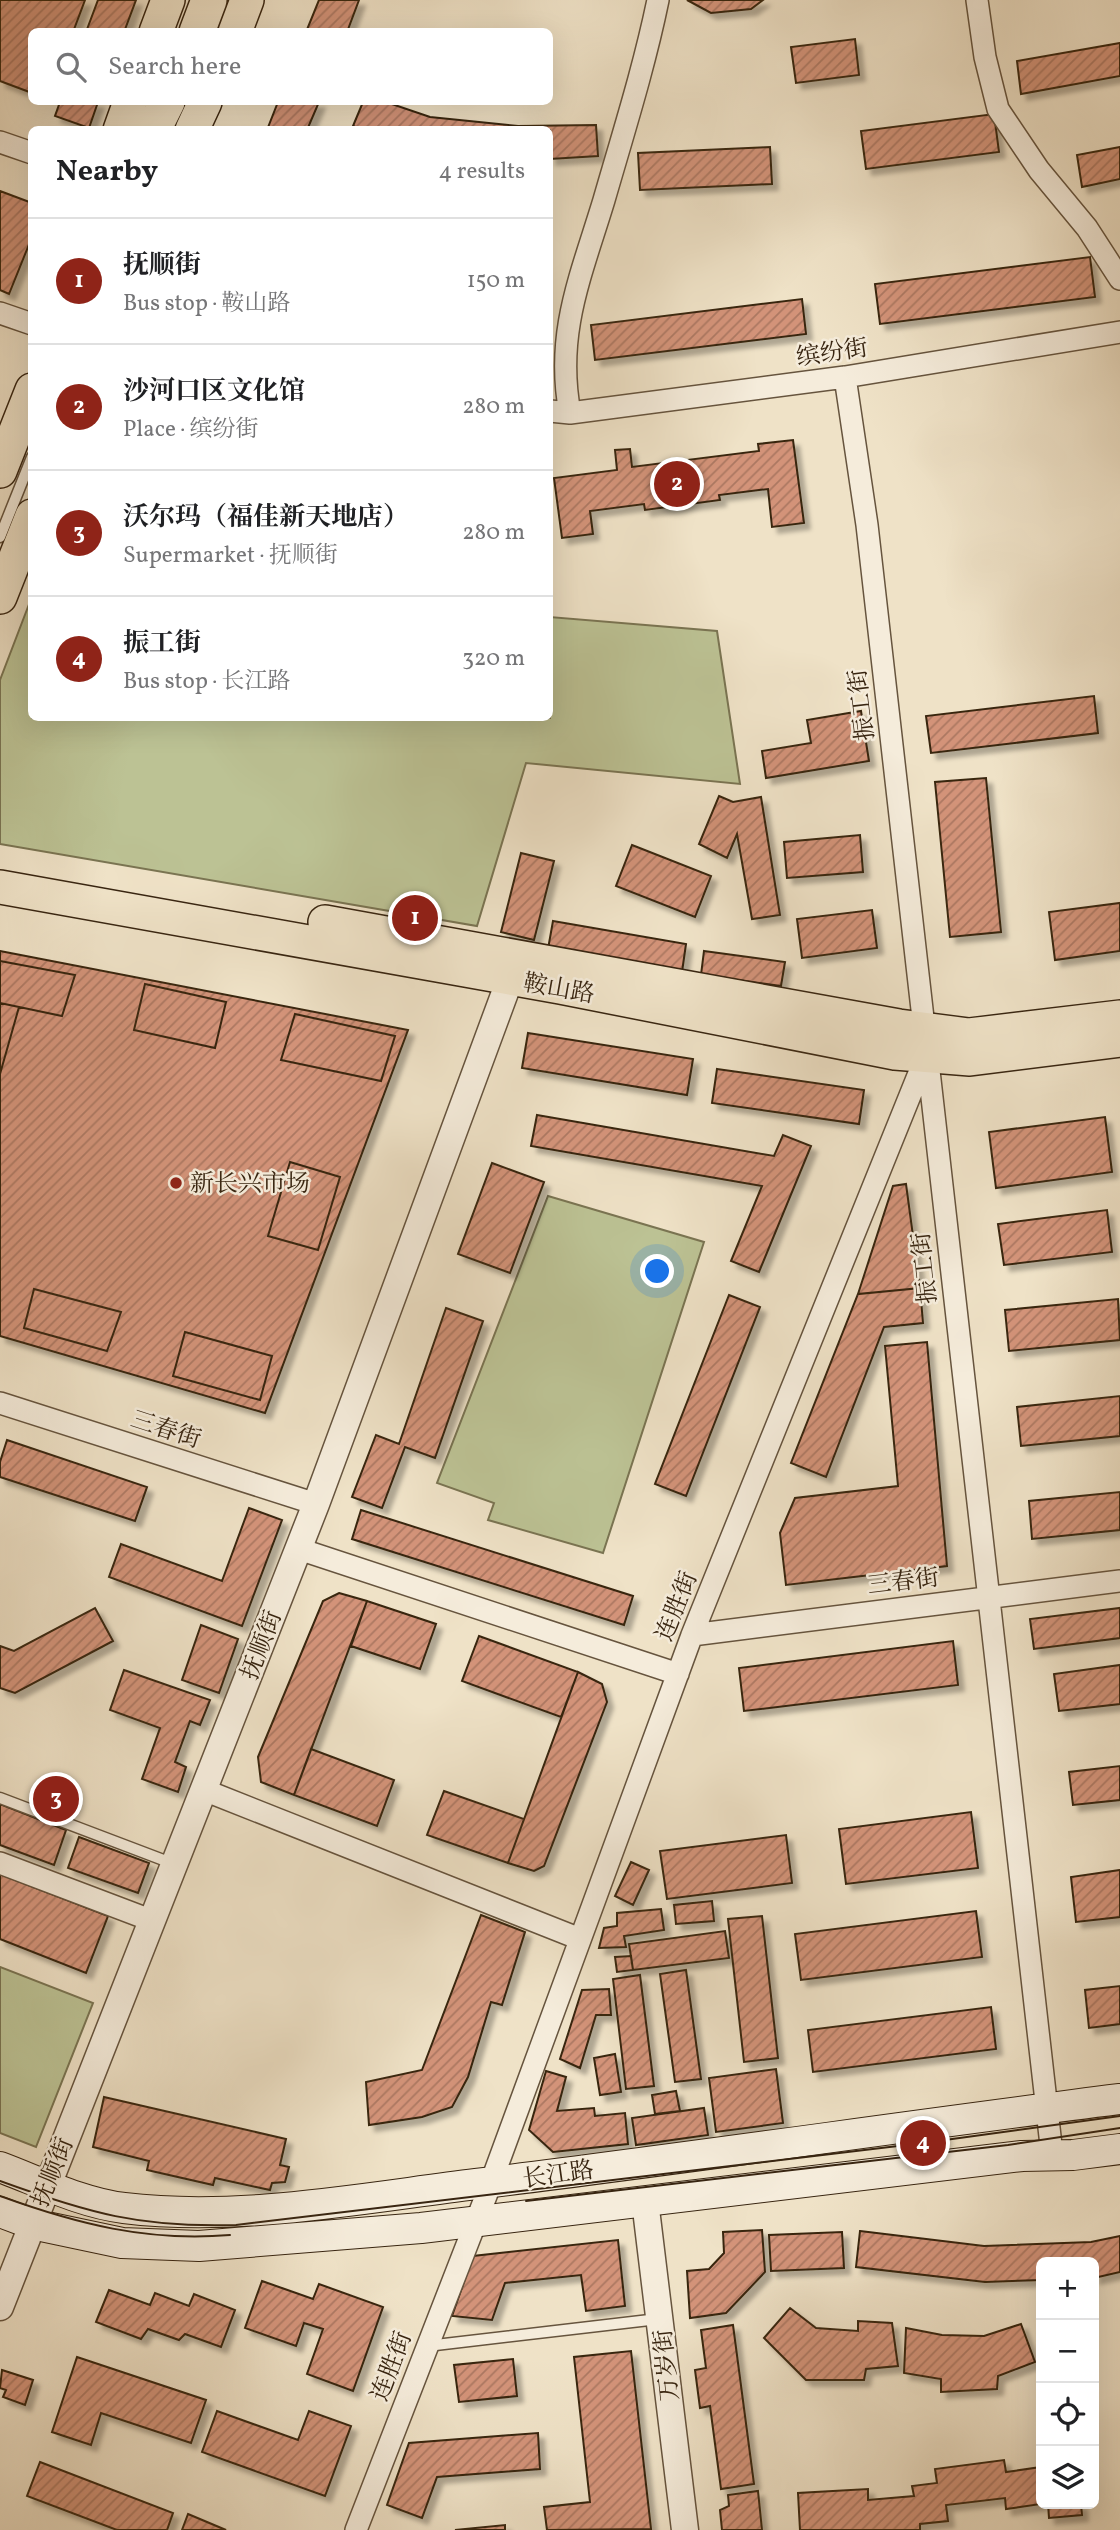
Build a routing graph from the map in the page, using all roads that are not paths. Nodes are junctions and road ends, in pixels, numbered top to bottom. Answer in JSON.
{"nodes":[{"id":1,"x":168,"y":0,"type":"edge"},
{"id":2,"x":209,"y":0,"type":"edge"},
{"id":3,"x":247,"y":0,"type":"edge"},
{"id":4,"x":658,"y":0,"type":"edge"},
{"id":5,"x":977,"y":0,"type":"edge"},
{"id":6,"x":158,"y":28,"type":"edge"},
{"id":7,"x":198,"y":28,"type":"edge"},
{"id":8,"x":236,"y":28,"type":"edge"},
{"id":9,"x":129,"y":105,"type":"edge"},
{"id":10,"x":166,"y":105,"type":"edge"},
{"id":11,"x":204,"y":105,"type":"edge"},
{"id":12,"x":121,"y":126,"type":"edge"},
{"id":13,"x":155,"y":126,"type":"edge"},
{"id":14,"x":194,"y":126,"type":"edge"},
{"id":15,"x":0,"y":142,"type":"edge"},
{"id":16,"x":28,"y":152,"type":"edge"},
{"id":17,"x":1120,"y":279,"type":"edge"},
{"id":18,"x":0,"y":313,"type":"edge"},
{"id":19,"x":28,"y":323,"type":"edge"},
{"id":20,"x":1120,"y":332,"type":"edge"},
{"id":21,"x":845,"y":377,"type":"junction"},
{"id":22,"x":28,"y":400,"type":"edge"},
{"id":23,"x":560,"y":412,"type":"edge"},
{"id":24,"x":28,"y":467,"type":"edge"},
{"id":25,"x":0,"y":471,"type":"edge"},
{"id":26,"x":28,"y":526,"type":"edge"},
{"id":27,"x":0,"y":537,"type":"edge"},
{"id":28,"x":0,"y":597,"type":"edge"},
{"id":29,"x":0,"y":865,"type":"edge"},
{"id":30,"x":0,"y":887,"type":"edge"},
{"id":31,"x":510,"y":979,"type":"junction"},
{"id":32,"x":1120,"y":1017,"type":"edge"},
{"id":33,"x":1120,"y":1040,"type":"edge"},
{"id":34,"x":925,"y":1042,"type":"junction"},
{"id":35,"x":0,"y":1403,"type":"edge"},
{"id":36,"x":316,"y":1504,"type":"junction"},
{"id":37,"x":299,"y":1549,"type":"junction"},
{"id":38,"x":1120,"y":1581,"type":"edge"},
{"id":39,"x":987,"y":1597,"type":"junction"},
{"id":40,"x":692,"y":1635,"type":"junction"},
{"id":41,"x":678,"y":1674,"type":"junction"},
{"id":42,"x":204,"y":1790,"type":"junction"},
{"id":43,"x":0,"y":1798,"type":"edge"},
{"id":44,"x":0,"y":1863,"type":"edge"},
{"id":45,"x":175,"y":1864,"type":"junction"},
{"id":46,"x":153,"y":1921,"type":"junction"},
{"id":47,"x":580,"y":1939,"type":"junction"},
{"id":48,"x":1120,"y":2099,"type":"edge"},
{"id":49,"x":1047,"y":2108,"type":"junction"},
{"id":50,"x":1120,"y":2149,"type":"edge"},
{"id":51,"x":1052,"y":2154,"type":"junction"},
{"id":52,"x":0,"y":2167,"type":"edge"},
{"id":53,"x":489,"y":2183,"type":"junction"},
{"id":54,"x":47,"y":2185,"type":"junction"},
{"id":55,"x":645,"y":2201,"type":"junction"},
{"id":56,"x":0,"y":2212,"type":"edge"},
{"id":57,"x":476,"y":2221,"type":"junction"},
{"id":58,"x":32,"y":2224,"type":"junction"},
{"id":59,"x":0,"y":2307,"type":"edge"},
{"id":60,"x":661,"y":2318,"type":"junction"},
{"id":61,"x":427,"y":2346,"type":"junction"},
{"id":62,"x":356,"y":2530,"type":"edge"},
{"id":63,"x":685,"y":2530,"type":"edge"}],
"edges":[{"from":1,"to":6,"type":"main road"},
{"from":2,"to":7,"type":"highway"},
{"from":3,"to":8,"type":"main road"},
{"from":4,"to":23,"type":"street"},
{"from":5,"to":17,"type":"street"},
{"from":9,"to":12,"type":"main road"},
{"from":10,"to":13,"type":"highway"},
{"from":11,"to":14,"type":"main road"},
{"from":15,"to":16,"type":"street"},
{"from":18,"to":19,"type":"street"},
{"from":20,"to":21,"type":"street","name":"缤纷街"},
{"from":21,"to":23,"type":"street","name":"缤纷街"},
{"from":21,"to":34,"type":"street","name":"振工街"},
{"from":22,"to":25,"type":"main road"},
{"from":24,"to":27,"type":"lane"},
{"from":26,"to":28,"type":"main road"},
{"from":29,"to":34,"type":"main road","name":"鞍山路"},
{"from":30,"to":31,"type":"main road","name":"鞍山路"},
{"from":31,"to":34,"type":"main road","name":"鞍山路"},
{"from":31,"to":36,"type":"street","name":"抚顺街"},
{"from":32,"to":34,"type":"main road","name":"鞍山路"},
{"from":33,"to":34,"type":"main road","name":"鞍山路"},
{"from":34,"to":39,"type":"street","name":"振工街"},
{"from":34,"to":40,"type":"street","name":"连胜街"},
{"from":35,"to":36,"type":"street","name":"三春街"},
{"from":36,"to":37,"type":"street","name":"抚顺街"},
{"from":37,"to":41,"type":"street"},
{"from":37,"to":42,"type":"street","name":"抚顺街"},
{"from":38,"to":39,"type":"street","name":"三春街"},
{"from":39,"to":40,"type":"street","name":"三春街"},
{"from":39,"to":49,"type":"street","name":"振工街"},
{"from":40,"to":41,"type":"street","name":"连胜街"},
{"from":41,"to":47,"type":"street","name":"连胜街"},
{"from":42,"to":45,"type":"street","name":"抚顺街"},
{"from":42,"to":47,"type":"street"},
{"from":43,"to":45,"type":"lane"},
{"from":44,"to":46,"type":"street"},
{"from":45,"to":46,"type":"street","name":"抚顺街"},
{"from":46,"to":54,"type":"street","name":"抚顺街"},
{"from":47,"to":53,"type":"street","name":"连胜街"},
{"from":48,"to":49,"type":"main road","name":"长江路"},
{"from":49,"to":51,"type":"street","name":"振工街"},
{"from":49,"to":53,"type":"main road","name":"长江路"},
{"from":50,"to":51,"type":"main road","name":"长江路"},
{"from":51,"to":55,"type":"main road","name":"长江路"},
{"from":52,"to":54,"type":"main road","name":"长江路"},
{"from":53,"to":54,"type":"main road","name":"长江路"},
{"from":53,"to":57,"type":"street","name":"连胜街"},
{"from":54,"to":58,"type":"street","name":"抚顺街"},
{"from":55,"to":57,"type":"main road","name":"长江路"},
{"from":55,"to":60,"type":"street","name":"万岁街"},
{"from":56,"to":58,"type":"main road","name":"长江路"},
{"from":57,"to":58,"type":"main road","name":"长江路"},
{"from":57,"to":61,"type":"street","name":"连胜街"},
{"from":58,"to":59,"type":"street","name":"抚顺街"},
{"from":60,"to":61,"type":"lane"},
{"from":60,"to":63,"type":"street","name":"万岁街"},
{"from":61,"to":62,"type":"street","name":"连胜街"}]}
